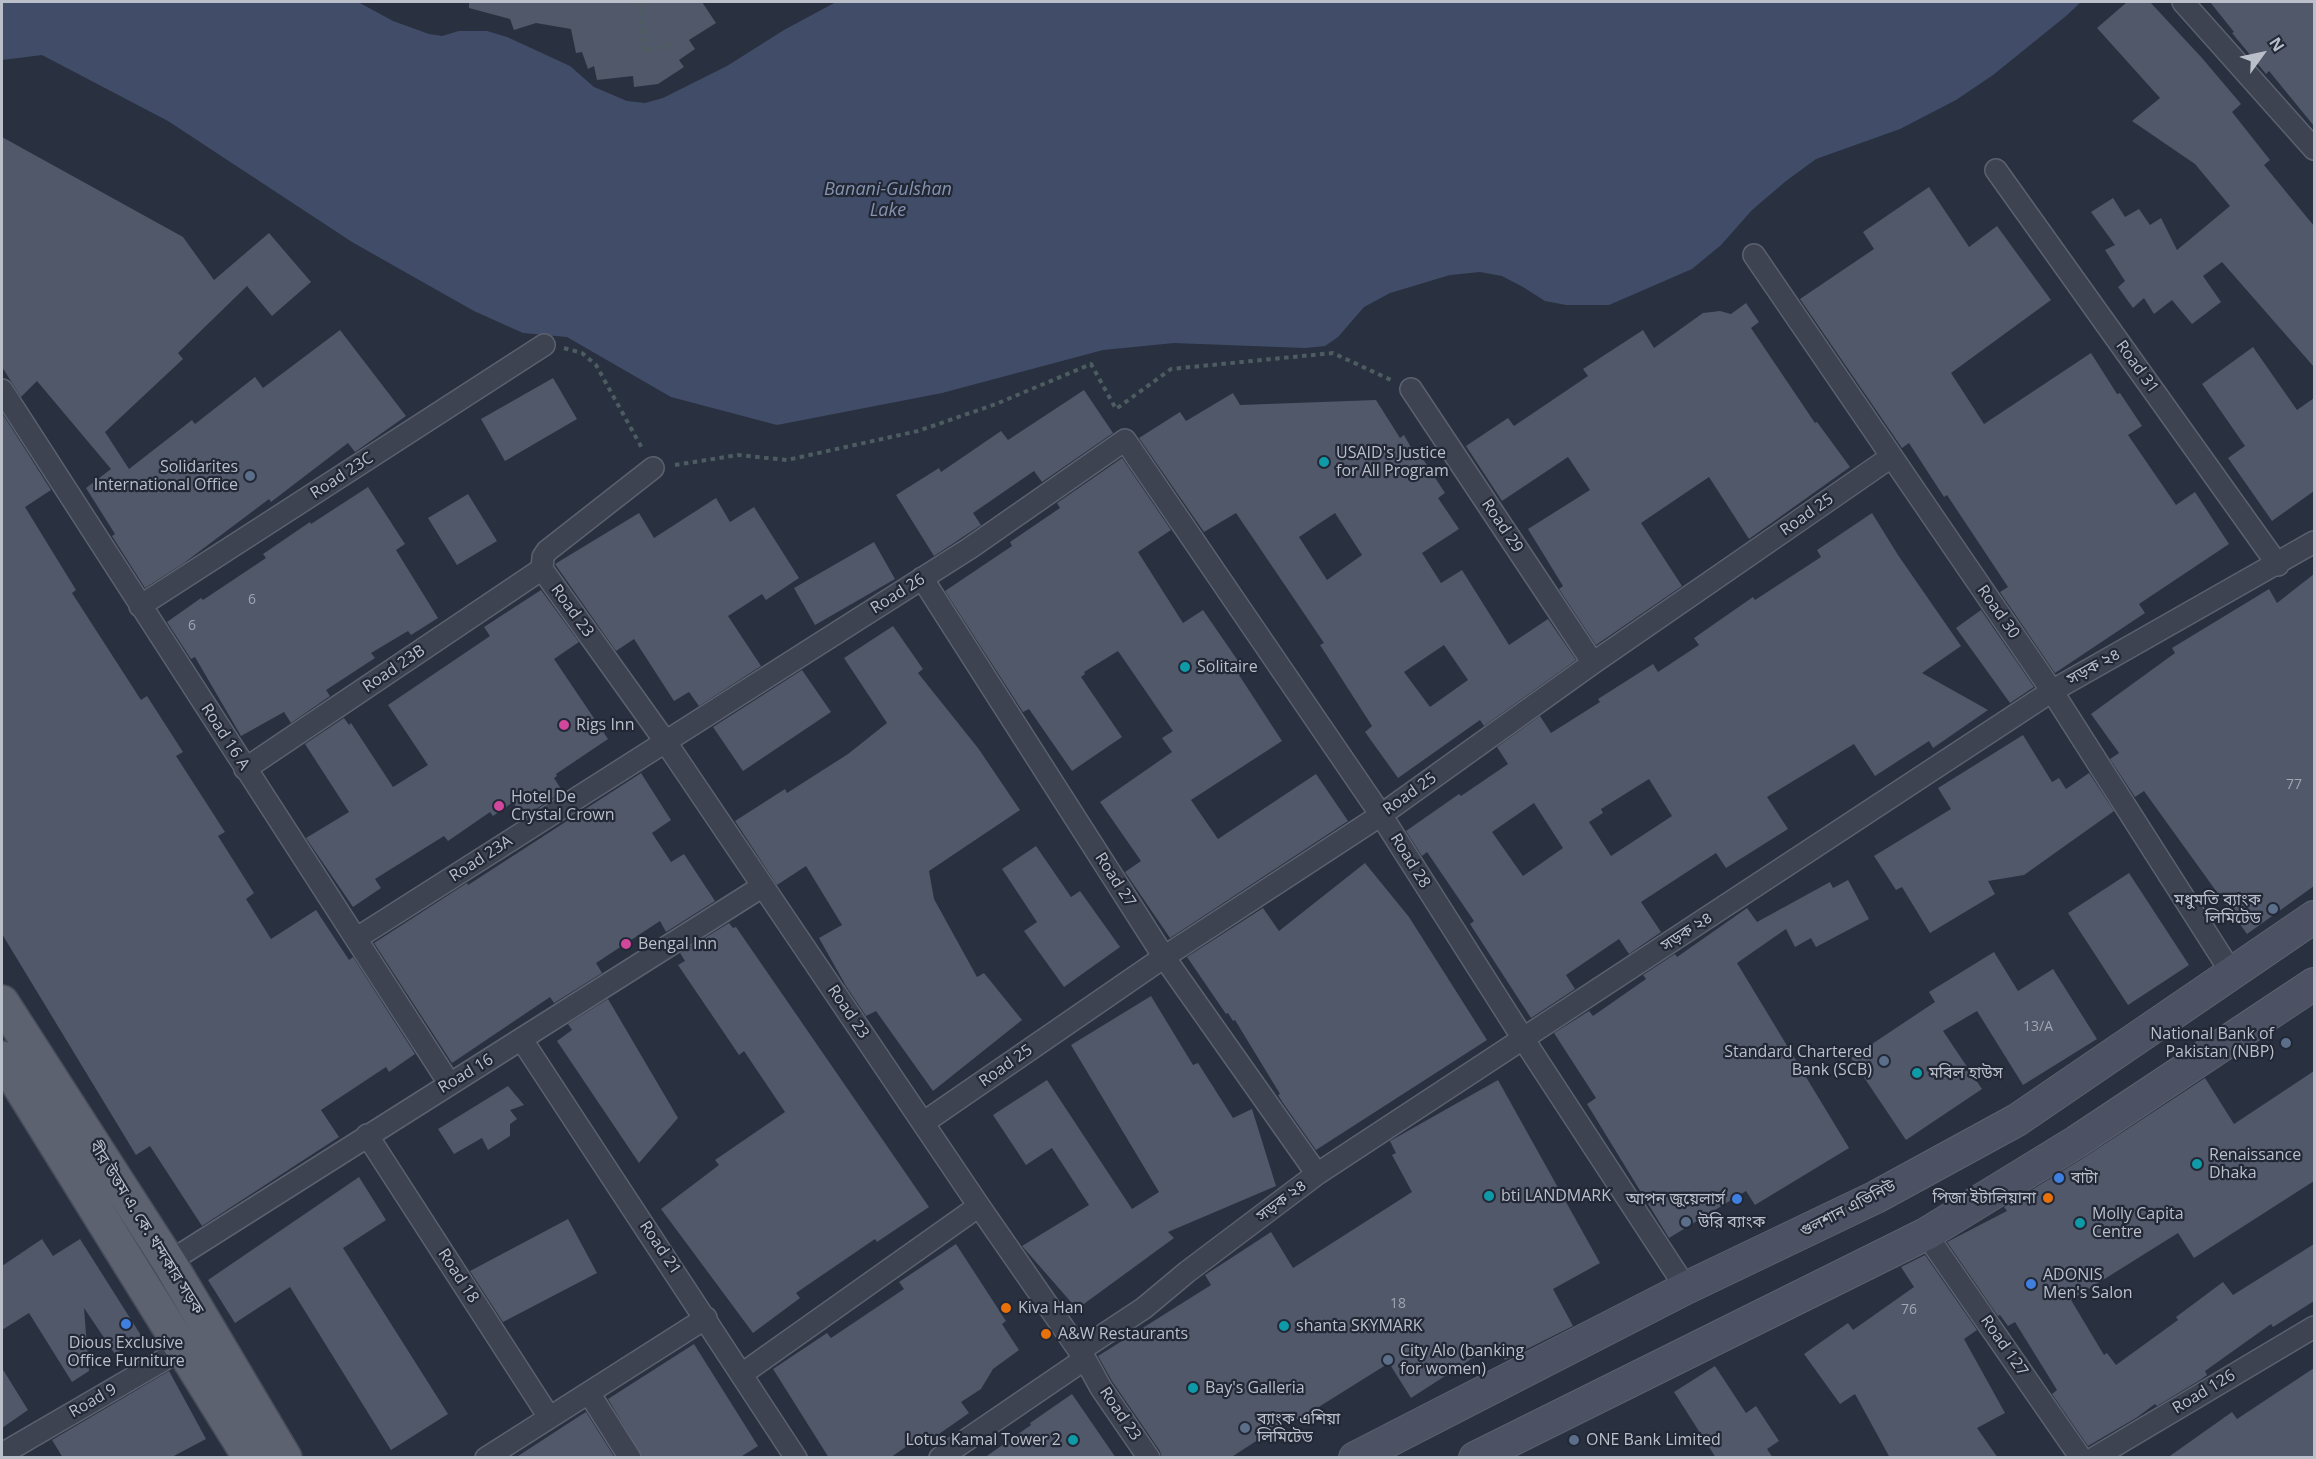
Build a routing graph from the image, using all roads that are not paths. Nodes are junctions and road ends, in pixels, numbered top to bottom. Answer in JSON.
{"nodes":[{"id":1,"x":2184,"y":4,"type":"edge"},
{"id":2,"x":2314,"y":149,"type":"edge"},
{"id":3,"x":1996,"y":170,"type":"dead end"},
{"id":4,"x":1754,"y":255,"type":"dead end"},
{"id":5,"x":544,"y":345,"type":"road end"},
{"id":6,"x":1411,"y":389,"type":"road end"},
{"id":7,"x":4,"y":398,"type":"edge"},
{"id":8,"x":1125,"y":440,"type":"joint"},
{"id":9,"x":1891,"y":458,"type":"junction"},
{"id":10,"x":653,"y":468,"type":"road end"},
{"id":11,"x":2314,"y":542,"type":"edge"},
{"id":12,"x":2278,"y":565,"type":"junction"},
{"id":13,"x":542,"y":569,"type":"junction"},
{"id":14,"x":922,"y":578,"type":"junction"},
{"id":15,"x":140,"y":606,"type":"junction"},
{"id":16,"x":1593,"y":663,"type":"junction"},
{"id":17,"x":2052,"y":691,"type":"junction"},
{"id":18,"x":665,"y":741,"type":"junction"},
{"id":19,"x":245,"y":769,"type":"junction"},
{"id":20,"x":1381,"y":815,"type":"junction"},
{"id":21,"x":763,"y":886,"type":"junction"},
{"id":22,"x":2314,"y":917,"type":"edge"},
{"id":23,"x":357,"y":938,"type":"junction"},
{"id":24,"x":1164,"y":957,"type":"junction"},
{"id":25,"x":2233,"y":975,"type":"junction"},
{"id":26,"x":2314,"y":984,"type":"edge"},
{"id":27,"x":2,"y":1002,"type":"edge"},
{"id":28,"x":522,"y":1040,"type":"junction"},
{"id":29,"x":1524,"y":1040,"type":"junction"},
{"id":30,"x":2,"y":1058,"type":"edge"},
{"id":31,"x":449,"y":1083,"type":"junction"},
{"id":32,"x":923,"y":1124,"type":"junction"},
{"id":33,"x":367,"y":1135,"type":"junction"},
{"id":34,"x":1317,"y":1174,"type":"junction"},
{"id":35,"x":979,"y":1206,"type":"junction"},
{"id":36,"x":1926,"y":1234,"type":"junction"},
{"id":37,"x":169,"y":1262,"type":"junction"},
{"id":38,"x":1686,"y":1288,"type":"junction"},
{"id":39,"x":706,"y":1318,"type":"junction"},
{"id":40,"x":2314,"y":1327,"type":"edge"},
{"id":41,"x":184,"y":1348,"type":"junction"},
{"id":42,"x":1082,"y":1355,"type":"junction"},
{"id":43,"x":742,"y":1374,"type":"junction"},
{"id":44,"x":589,"y":1393,"type":"junction"},
{"id":45,"x":549,"y":1417,"type":"junction"},
{"id":46,"x":2,"y":1454,"type":"edge"},
{"id":47,"x":250,"y":1458,"type":"edge"},
{"id":48,"x":285,"y":1458,"type":"edge"},
{"id":49,"x":486,"y":1458,"type":"edge"},
{"id":50,"x":630,"y":1458,"type":"edge"},
{"id":51,"x":796,"y":1458,"type":"edge"},
{"id":52,"x":940,"y":1458,"type":"edge"},
{"id":53,"x":1149,"y":1458,"type":"edge"},
{"id":54,"x":1355,"y":1458,"type":"edge"},
{"id":55,"x":1475,"y":1458,"type":"edge"},
{"id":56,"x":2081,"y":1458,"type":"edge"},
{"id":57,"x":2094,"y":1458,"type":"edge"}],
"edges":[{"from":1,"to":2,"type":"street"},
{"from":3,"to":12,"type":"street","name":"Road 31"},
{"from":4,"to":9,"type":"street","name":"Road 30"},
{"from":5,"to":15,"type":"street","name":"Road 23C"},
{"from":6,"to":16,"type":"street","name":"Road 29"},
{"from":7,"to":15,"type":"street","name":"Road 16 A"},
{"from":8,"to":14,"type":"street","name":"Road 26"},
{"from":8,"to":20,"type":"street","name":"Road 28"},
{"from":9,"to":16,"type":"street","name":"Road 25"},
{"from":9,"to":17,"type":"street","name":"Road 30"},
{"from":10,"to":13,"type":"street"},
{"from":11,"to":12,"type":"street","name":"সড়ক ২৪"},
{"from":12,"to":17,"type":"street","name":"সড়ক ২৪"},
{"from":13,"to":18,"type":"street","name":"Road 23"},
{"from":13,"to":19,"type":"street","name":"Road 23B"},
{"from":14,"to":18,"type":"street","name":"Road 26"},
{"from":14,"to":24,"type":"street","name":"Road 27"},
{"from":15,"to":19,"type":"street","name":"Road 16 A"},
{"from":16,"to":20,"type":"street","name":"Road 25"},
{"from":17,"to":25,"type":"street","name":"Road 30"},
{"from":17,"to":29,"type":"street","name":"সড়ক ২৪"},
{"from":18,"to":21,"type":"street","name":"Road 23"},
{"from":18,"to":23,"type":"street","name":"Road 23A"},
{"from":19,"to":23,"type":"street","name":"Road 16 A"},
{"from":20,"to":24,"type":"street","name":"Road 25"},
{"from":20,"to":29,"type":"street","name":"Road 28"},
{"from":21,"to":28,"type":"street","name":"Road 16"},
{"from":21,"to":32,"type":"street","name":"Road 23"},
{"from":22,"to":25,"type":"main road","name":"গুলশান এভিনিউ"},
{"from":23,"to":31,"type":"street","name":"Road 16 A"},
{"from":24,"to":32,"type":"street","name":"Road 25"},
{"from":24,"to":34,"type":"street","name":"Road 27"},
{"from":25,"to":38,"type":"main road","name":"গুলশান এভিনিউ"},
{"from":26,"to":36,"type":"main road"},
{"from":27,"to":37,"type":"main road","name":"বীর উত্তম এ. কে. খন্দকার সড়ক"},
{"from":28,"to":31,"type":"street","name":"Road 16"},
{"from":28,"to":39,"type":"street","name":"Road 21"},
{"from":29,"to":34,"type":"street","name":"সড়ক ২৪"},
{"from":29,"to":38,"type":"street","name":"Road 28"},
{"from":30,"to":41,"type":"main road","name":"বীর উত্তম এ. কে. খন্দকার সড়ক"},
{"from":31,"to":33,"type":"street","name":"Road 16"},
{"from":32,"to":35,"type":"street","name":"Road 23"},
{"from":33,"to":37,"type":"street","name":"Road 16"},
{"from":33,"to":45,"type":"street","name":"Road 18"},
{"from":34,"to":42,"type":"street","name":"সড়ক ২৪"},
{"from":35,"to":42,"type":"street","name":"Road 23"},
{"from":35,"to":43,"type":"street"},
{"from":36,"to":55,"type":"main road"},
{"from":36,"to":56,"type":"street","name":"Road 127"},
{"from":37,"to":48,"type":"main road","name":"বীর উত্তম এ. কে. খন্দকার সড়ক"},
{"from":38,"to":54,"type":"main road","name":"গুলশান এভিনিউ"},
{"from":39,"to":43,"type":"street","name":"Road 21"},
{"from":39,"to":44,"type":"street"},
{"from":40,"to":57,"type":"street","name":"Road 126"},
{"from":41,"to":46,"type":"street","name":"Road 9"},
{"from":41,"to":47,"type":"main road","name":"বীর উত্তম এ. কে. খন্দকার সড়ক"},
{"from":42,"to":52,"type":"street","name":"সড়ক ২৪"},
{"from":42,"to":53,"type":"street","name":"Road 23"},
{"from":43,"to":51,"type":"street","name":"Road 21"},
{"from":44,"to":45,"type":"street"},
{"from":44,"to":50,"type":"street"},
{"from":45,"to":49,"type":"street"}]}
